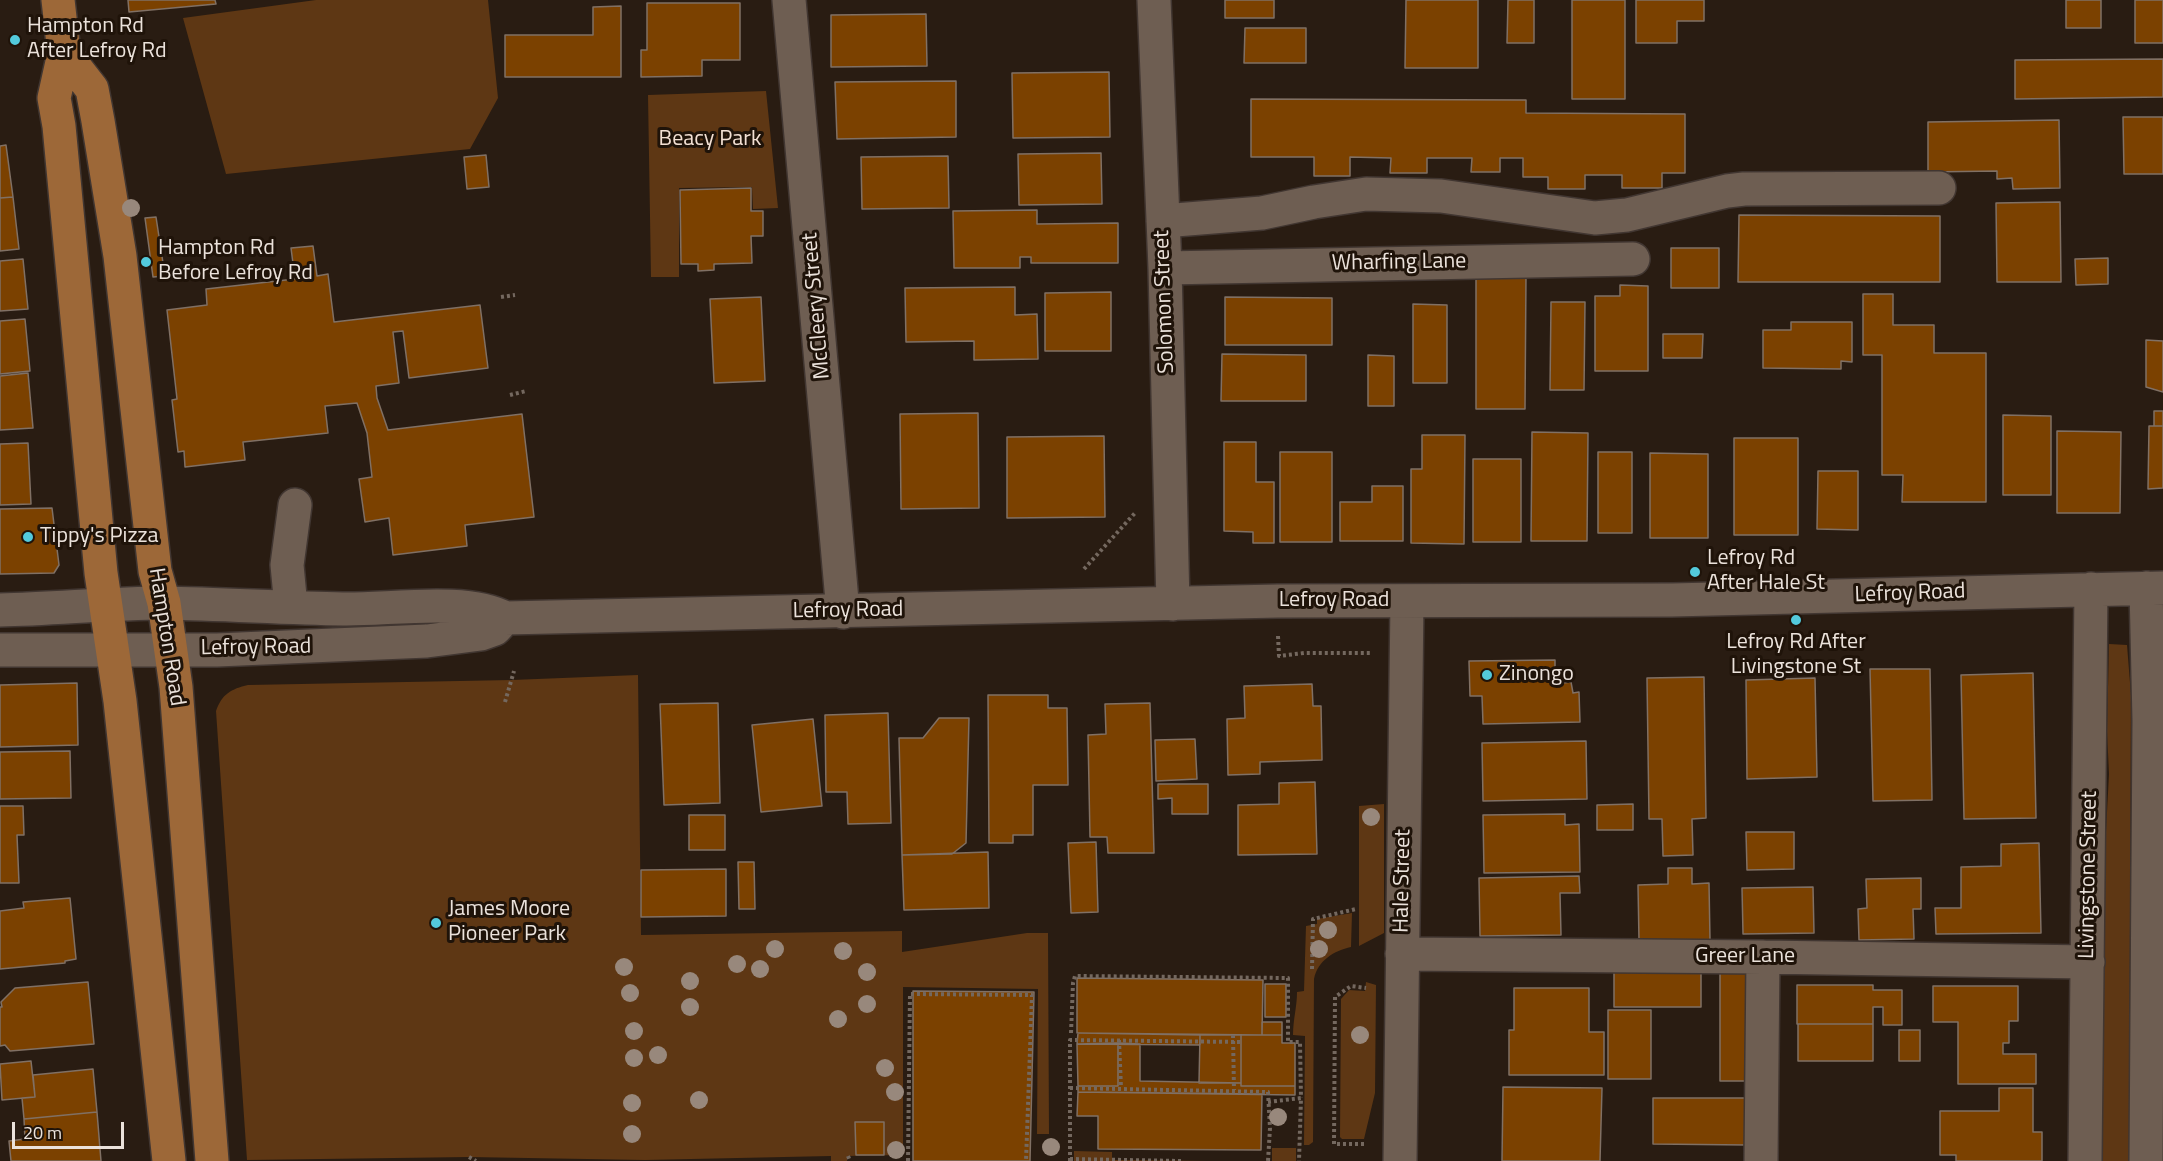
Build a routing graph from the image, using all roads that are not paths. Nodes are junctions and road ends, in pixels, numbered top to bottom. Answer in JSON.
{"nodes":[{"id":1,"x":58,"y":0,"type":"edge"},
{"id":2,"x":789,"y":0,"type":"edge"},
{"id":3,"x":1154,"y":0,"type":"edge"},
{"id":4,"x":64,"y":53,"type":"junction"},
{"id":5,"x":1939,"y":188,"type":"dead end"},
{"id":6,"x":1163,"y":221,"type":"junction"},
{"id":7,"x":1633,"y":259,"type":"dead end"},
{"id":8,"x":1165,"y":267,"type":"junction"},
{"id":9,"x":295,"y":505,"type":"dead end"},
{"id":10,"x":2154,"y":588,"type":"edge"},
{"id":11,"x":2091,"y":589,"type":"junction"},
{"id":12,"x":1407,"y":601,"type":"junction"},
{"id":13,"x":164,"y":603,"type":"junction"},
{"id":14,"x":1173,"y":604,"type":"junction"},
{"id":15,"x":105,"y":606,"type":"junction"},
{"id":16,"x":291,"y":607,"type":"junction"},
{"id":17,"x":0,"y":610,"type":"edge"},
{"id":18,"x":843,"y":612,"type":"junction"},
{"id":19,"x":505,"y":618,"type":"junction"},
{"id":20,"x":2155,"y":638,"type":"edge"},
{"id":21,"x":0,"y":650,"type":"edge"},
{"id":22,"x":113,"y":650,"type":"junction"},
{"id":23,"x":172,"y":650,"type":"junction"},
{"id":24,"x":1402,"y":954,"type":"junction"},
{"id":25,"x":1763,"y":957,"type":"junction"},
{"id":26,"x":2088,"y":962,"type":"junction"},
{"id":27,"x":169,"y":1161,"type":"edge"},
{"id":28,"x":212,"y":1161,"type":"edge"},
{"id":29,"x":1400,"y":1161,"type":"edge"},
{"id":30,"x":1761,"y":1161,"type":"edge"},
{"id":31,"x":2085,"y":1161,"type":"edge"},
{"id":32,"x":2146,"y":1161,"type":"edge"}],
"edges":[{"from":1,"to":4,"type":"main road"},
{"from":2,"to":18,"type":"street","name":"McCleery Street"},
{"from":3,"to":6,"type":"street","name":"Solomon Street"},
{"from":4,"to":13,"type":"main road","name":"Hampton Road"},
{"from":4,"to":15,"type":"main road"},
{"from":5,"to":6,"type":"street"},
{"from":6,"to":8,"type":"street","name":"Solomon Street"},
{"from":7,"to":8,"type":"street","name":"Wharfing Lane"},
{"from":8,"to":14,"type":"street","name":"Solomon Street"},
{"from":9,"to":16,"type":"street"},
{"from":10,"to":11,"type":"street","name":"Lefroy Road"},
{"from":10,"to":20,"type":"street"},
{"from":11,"to":12,"type":"street","name":"Lefroy Road"},
{"from":11,"to":26,"type":"street","name":"Livingstone Street"},
{"from":12,"to":14,"type":"street","name":"Lefroy Road"},
{"from":12,"to":24,"type":"street","name":"Hale Street"},
{"from":13,"to":15,"type":"street","name":"Lefroy Road"},
{"from":13,"to":16,"type":"street","name":"Lefroy Road"},
{"from":13,"to":23,"type":"main road","name":"Hampton Road"},
{"from":14,"to":18,"type":"street","name":"Lefroy Road"},
{"from":15,"to":17,"type":"street","name":"Lefroy Road"},
{"from":15,"to":22,"type":"main road"},
{"from":16,"to":19,"type":"street","name":"Lefroy Road"},
{"from":18,"to":19,"type":"street","name":"Lefroy Road"},
{"from":19,"to":23,"type":"street","name":"Lefroy Road"},
{"from":20,"to":32,"type":"street"},
{"from":21,"to":22,"type":"street","name":"Lefroy Road"},
{"from":22,"to":23,"type":"street","name":"Lefroy Road"},
{"from":22,"to":27,"type":"main road"},
{"from":23,"to":28,"type":"main road","name":"Hampton Road"},
{"from":24,"to":25,"type":"street","name":"Greer Lane"},
{"from":24,"to":29,"type":"street","name":"Hale Street"},
{"from":25,"to":26,"type":"street","name":"Greer Lane"},
{"from":25,"to":30,"type":"street"},
{"from":26,"to":31,"type":"street","name":"Livingstone Street"}]}
